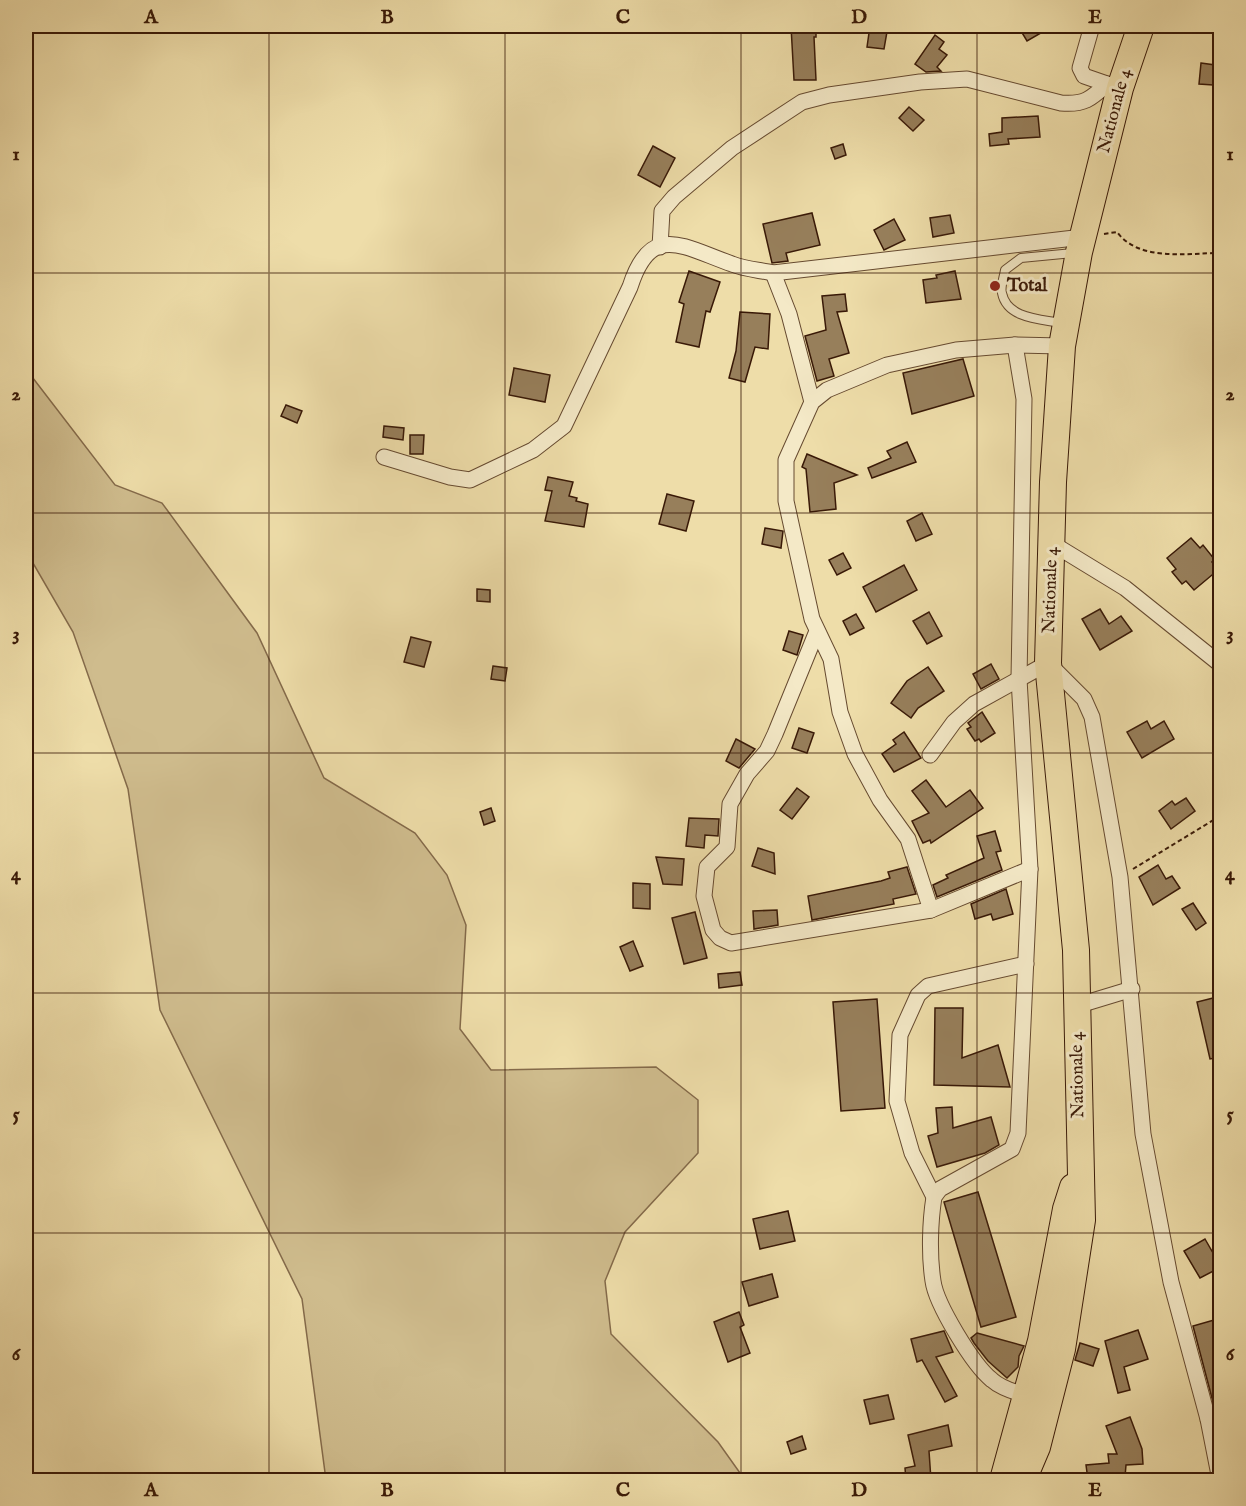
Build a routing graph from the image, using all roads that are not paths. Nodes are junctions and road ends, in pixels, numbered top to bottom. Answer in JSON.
{"nodes":[{"id":1,"x":1092,"y":26,"type":"edge"},
{"id":2,"x":1141,"y":26,"type":"edge"},
{"id":3,"x":1114,"y":86,"type":"junction"},
{"id":4,"x":1081,"y":245,"type":"junction"},
{"id":5,"x":660,"y":247,"type":"junction"},
{"id":6,"x":773,"y":273,"type":"junction"},
{"id":7,"x":1064,"y":335,"type":"junction"},
{"id":8,"x":1015,"y":345,"type":"junction"},
{"id":9,"x":812,"y":402,"type":"junction"},
{"id":10,"x":384,"y":457,"type":"dead end"},
{"id":11,"x":1053,"y":544,"type":"junction"},
{"id":12,"x":817,"y":631,"type":"junction"},
{"id":13,"x":1048,"y":663,"type":"junction"},
{"id":14,"x":1221,"y":664,"type":"edge"},
{"id":15,"x":1019,"y":679,"type":"junction"},
{"id":16,"x":930,"y":755,"type":"dead end"},
{"id":17,"x":1030,"y":869,"type":"junction"},
{"id":18,"x":931,"y":910,"type":"junction"},
{"id":19,"x":1026,"y":964,"type":"junction"},
{"id":20,"x":1132,"y":989,"type":"junction"},
{"id":21,"x":1076,"y":1006,"type":"junction"},
{"id":22,"x":1080,"y":1164,"type":"junction"},
{"id":23,"x":934,"y":1197,"type":"junction"},
{"id":24,"x":1025,"y":1395,"type":"junction"},
{"id":25,"x":1214,"y":1414,"type":"edge"},
{"id":26,"x":1003,"y":1480,"type":"edge"},
{"id":27,"x":1023,"y":1480,"type":"edge"},
{"id":28,"x":1220,"y":1480,"type":"edge"}],
"edges":[{"from":1,"to":3,"type":"street"},
{"from":2,"to":3,"type":"highway","name":"Nationale 4"},
{"from":3,"to":4,"type":"highway","name":"Nationale 4"},
{"from":3,"to":5,"type":"street"},
{"from":4,"to":6,"type":"street"},
{"from":4,"to":7,"type":"highway","name":"Nationale 4"},
{"from":4,"to":7,"type":"lane"},
{"from":5,"to":6,"type":"street"},
{"from":5,"to":10,"type":"street"},
{"from":6,"to":9,"type":"street"},
{"from":7,"to":8,"type":"street"},
{"from":7,"to":11,"type":"highway","name":"Nationale 4"},
{"from":8,"to":9,"type":"street"},
{"from":8,"to":15,"type":"street"},
{"from":9,"to":12,"type":"street"},
{"from":11,"to":13,"type":"highway","name":"Nationale 4"},
{"from":11,"to":14,"type":"street"},
{"from":12,"to":18,"type":"street"},
{"from":12,"to":18,"type":"street"},
{"from":13,"to":15,"type":"street"},
{"from":13,"to":20,"type":"street"},
{"from":13,"to":21,"type":"highway","name":"Nationale 4"},
{"from":15,"to":16,"type":"street"},
{"from":15,"to":17,"type":"street"},
{"from":17,"to":18,"type":"street"},
{"from":17,"to":19,"type":"street"},
{"from":19,"to":23,"type":"street"},
{"from":19,"to":23,"type":"street"},
{"from":20,"to":21,"type":"street"},
{"from":20,"to":25,"type":"street"},
{"from":21,"to":22,"type":"highway","name":"Nationale 4"},
{"from":22,"to":24,"type":"highway","name":"Nationale 4"},
{"from":22,"to":27,"type":"highway","name":"Nationale 4"},
{"from":23,"to":24,"type":"street"},
{"from":24,"to":26,"type":"highway","name":"Nationale 4"},
{"from":25,"to":28,"type":"street"}]}
